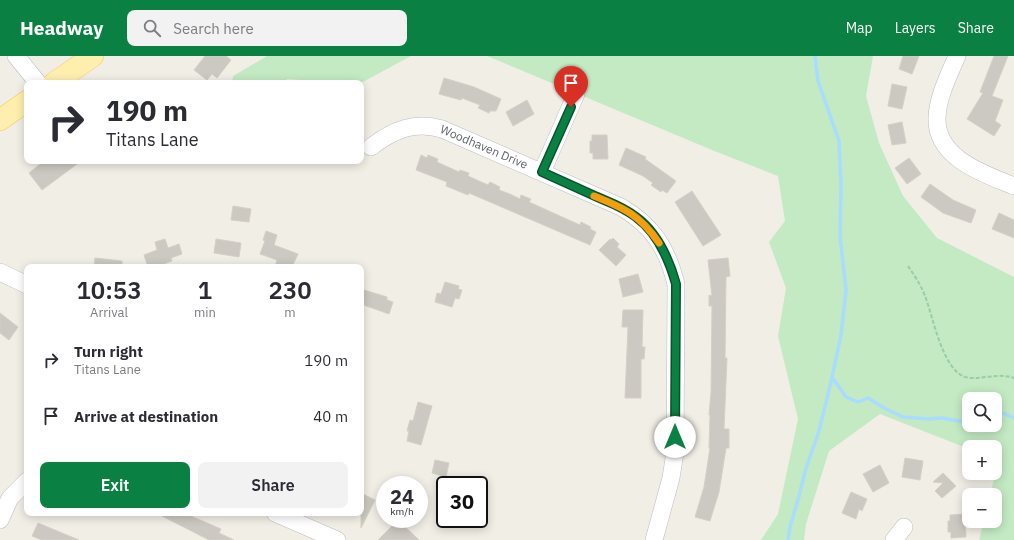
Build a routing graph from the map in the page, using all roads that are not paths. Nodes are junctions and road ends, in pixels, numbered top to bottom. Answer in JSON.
{"nodes":[{"id":1,"x":16,"y":56,"type":"edge"},
{"id":2,"x":93,"y":56,"type":"edge"},
{"id":3,"x":957,"y":56,"type":"edge"},
{"id":4,"x":36,"y":80,"type":"edge"},
{"id":5,"x":58,"y":80,"type":"edge"},
{"id":6,"x":576,"y":94,"type":"dead end"},
{"id":7,"x":24,"y":103,"type":"edge"},
{"id":8,"x":0,"y":120,"type":"edge"},
{"id":9,"x":372,"y":147,"type":"dead end"},
{"id":10,"x":542,"y":172,"type":"junction"},
{"id":11,"x":1014,"y":186,"type":"edge"},
{"id":12,"x":0,"y":272,"type":"edge"},
{"id":13,"x":24,"y":284,"type":"edge"},
{"id":14,"x":24,"y":484,"type":"edge"},
{"id":15,"x":282,"y":516,"type":"edge"},
{"id":16,"x":0,"y":520,"type":"edge"},
{"id":17,"x":337,"y":540,"type":"edge"},
{"id":18,"x":654,"y":540,"type":"edge"}],
"edges":[{"from":1,"to":4,"type":"street"},
{"from":2,"to":5,"type":"main road"},
{"from":3,"to":11,"type":"street"},
{"from":6,"to":10,"type":"street"},
{"from":7,"to":8,"type":"main road"},
{"from":9,"to":10,"type":"street","name":"Woodhaven Drive"},
{"from":10,"to":18,"type":"street","name":"Woodhaven Drive"},
{"from":12,"to":13,"type":"street"},
{"from":14,"to":16,"type":"street"},
{"from":15,"to":17,"type":"street"}]}
